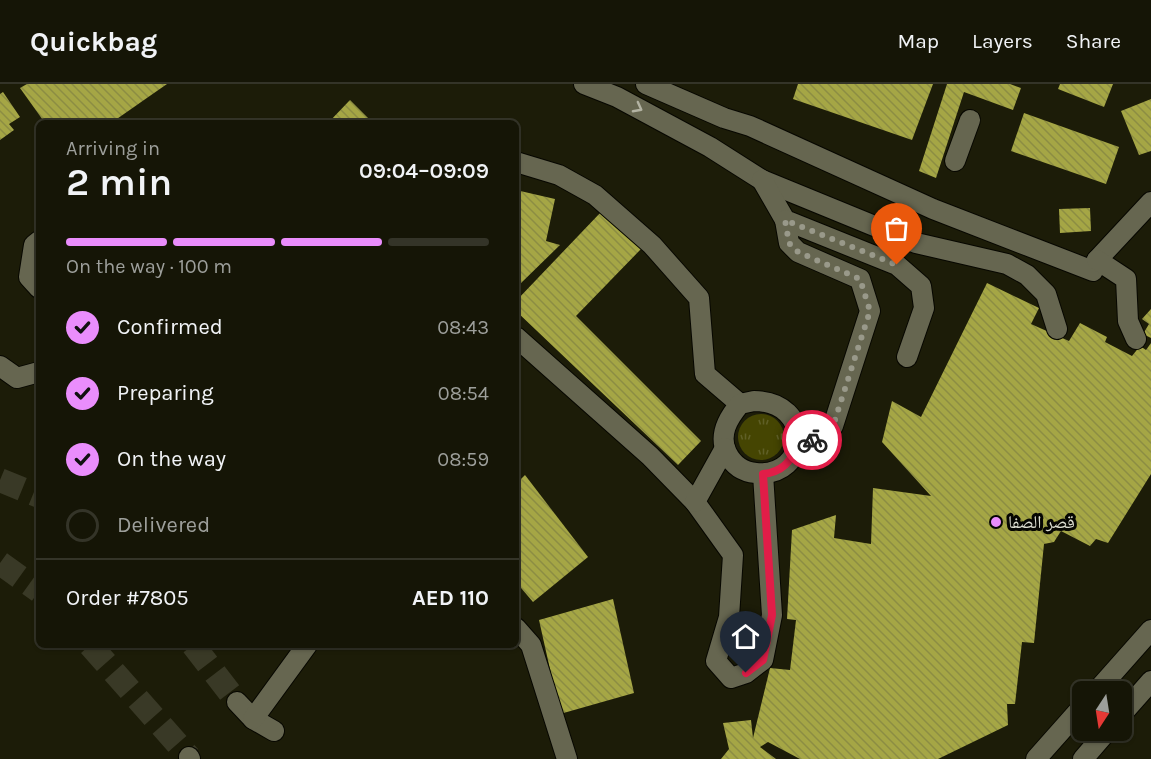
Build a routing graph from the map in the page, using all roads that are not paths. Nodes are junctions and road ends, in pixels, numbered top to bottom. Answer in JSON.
{"nodes":[{"id":1,"x":584,"y":84,"type":"edge"},
{"id":2,"x":646,"y":84,"type":"edge"},
{"id":3,"x":724,"y":118,"type":"junction"},
{"id":4,"x":970,"y":120,"type":"dead end"},
{"id":5,"x":710,"y":147,"type":"junction"},
{"id":6,"x":956,"y":160,"type":"dead end"},
{"id":7,"x":519,"y":163,"type":"edge"},
{"id":8,"x":762,"y":180,"type":"junction"},
{"id":9,"x":1151,"y":202,"type":"edge"},
{"id":10,"x":785,"y":220,"type":"junction"},
{"id":11,"x":36,"y":243,"type":"edge"},
{"id":12,"x":1098,"y":260,"type":"junction"},
{"id":13,"x":36,"y":285,"type":"edge"},
{"id":14,"x":1057,"y":329,"type":"dead end"},
{"id":15,"x":1136,"y":339,"type":"dead end"},
{"id":16,"x":519,"y":340,"type":"edge"},
{"id":17,"x":907,"y":357,"type":"dead end"},
{"id":18,"x":0,"y":366,"type":"edge"},
{"id":19,"x":36,"y":373,"type":"edge"},
{"id":20,"x":740,"y":404,"type":"junction"},
{"id":21,"x":797,"y":445,"type":"junction"},
{"id":22,"x":725,"y":448,"type":"junction"},
{"id":23,"x":763,"y":474,"type":"junction"},
{"id":24,"x":695,"y":502,"type":"junction"},
{"id":25,"x":1151,"y":630,"type":"edge"},
{"id":26,"x":519,"y":631,"type":"edge"},
{"id":27,"x":305,"y":648,"type":"edge"},
{"id":28,"x":1106,"y":681,"type":"edge"},
{"id":29,"x":1151,"y":681,"type":"edge"},
{"id":30,"x":237,"y":702,"type":"tunnel mouth"},
{"id":31,"x":1132,"y":703,"type":"edge"},
{"id":32,"x":1072,"y":718,"type":"edge"},
{"id":33,"x":253,"y":719,"type":"junction"},
{"id":34,"x":274,"y":731,"type":"dead end"},
{"id":35,"x":1099,"y":741,"type":"edge"},
{"id":36,"x":567,"y":759,"type":"edge"},
{"id":37,"x":1036,"y":759,"type":"edge"},
{"id":38,"x":1083,"y":759,"type":"edge"}],
"edges":[{"from":1,"to":5,"type":"street","one_way":true},
{"from":2,"to":3,"type":"street"},
{"from":3,"to":5,"type":"street"},
{"from":3,"to":12,"type":"street"},
{"from":4,"to":6,"type":"street"},
{"from":5,"to":8,"type":"street"},
{"from":7,"to":20,"type":"street"},
{"from":8,"to":10,"type":"street"},
{"from":8,"to":14,"type":"street"},
{"from":9,"to":12,"type":"street"},
{"from":10,"to":17,"type":"street"},
{"from":10,"to":21,"type":"street"},
{"from":11,"to":13,"type":"street"},
{"from":12,"to":15,"type":"street"},
{"from":16,"to":24,"type":"street"},
{"from":18,"to":19,"type":"street"},
{"from":20,"to":21,"type":"street"},
{"from":20,"to":22,"type":"street"},
{"from":21,"to":23,"type":"street"},
{"from":22,"to":23,"type":"street"},
{"from":22,"to":24,"type":"street"},
{"from":23,"to":24,"type":"street"},
{"from":25,"to":28,"type":"street"},
{"from":26,"to":36,"type":"street"},
{"from":27,"to":33,"type":"street"},
{"from":29,"to":31,"type":"street"},
{"from":30,"to":33,"type":"street"},
{"from":32,"to":37,"type":"street"},
{"from":33,"to":34,"type":"street"},
{"from":35,"to":38,"type":"street"}]}
